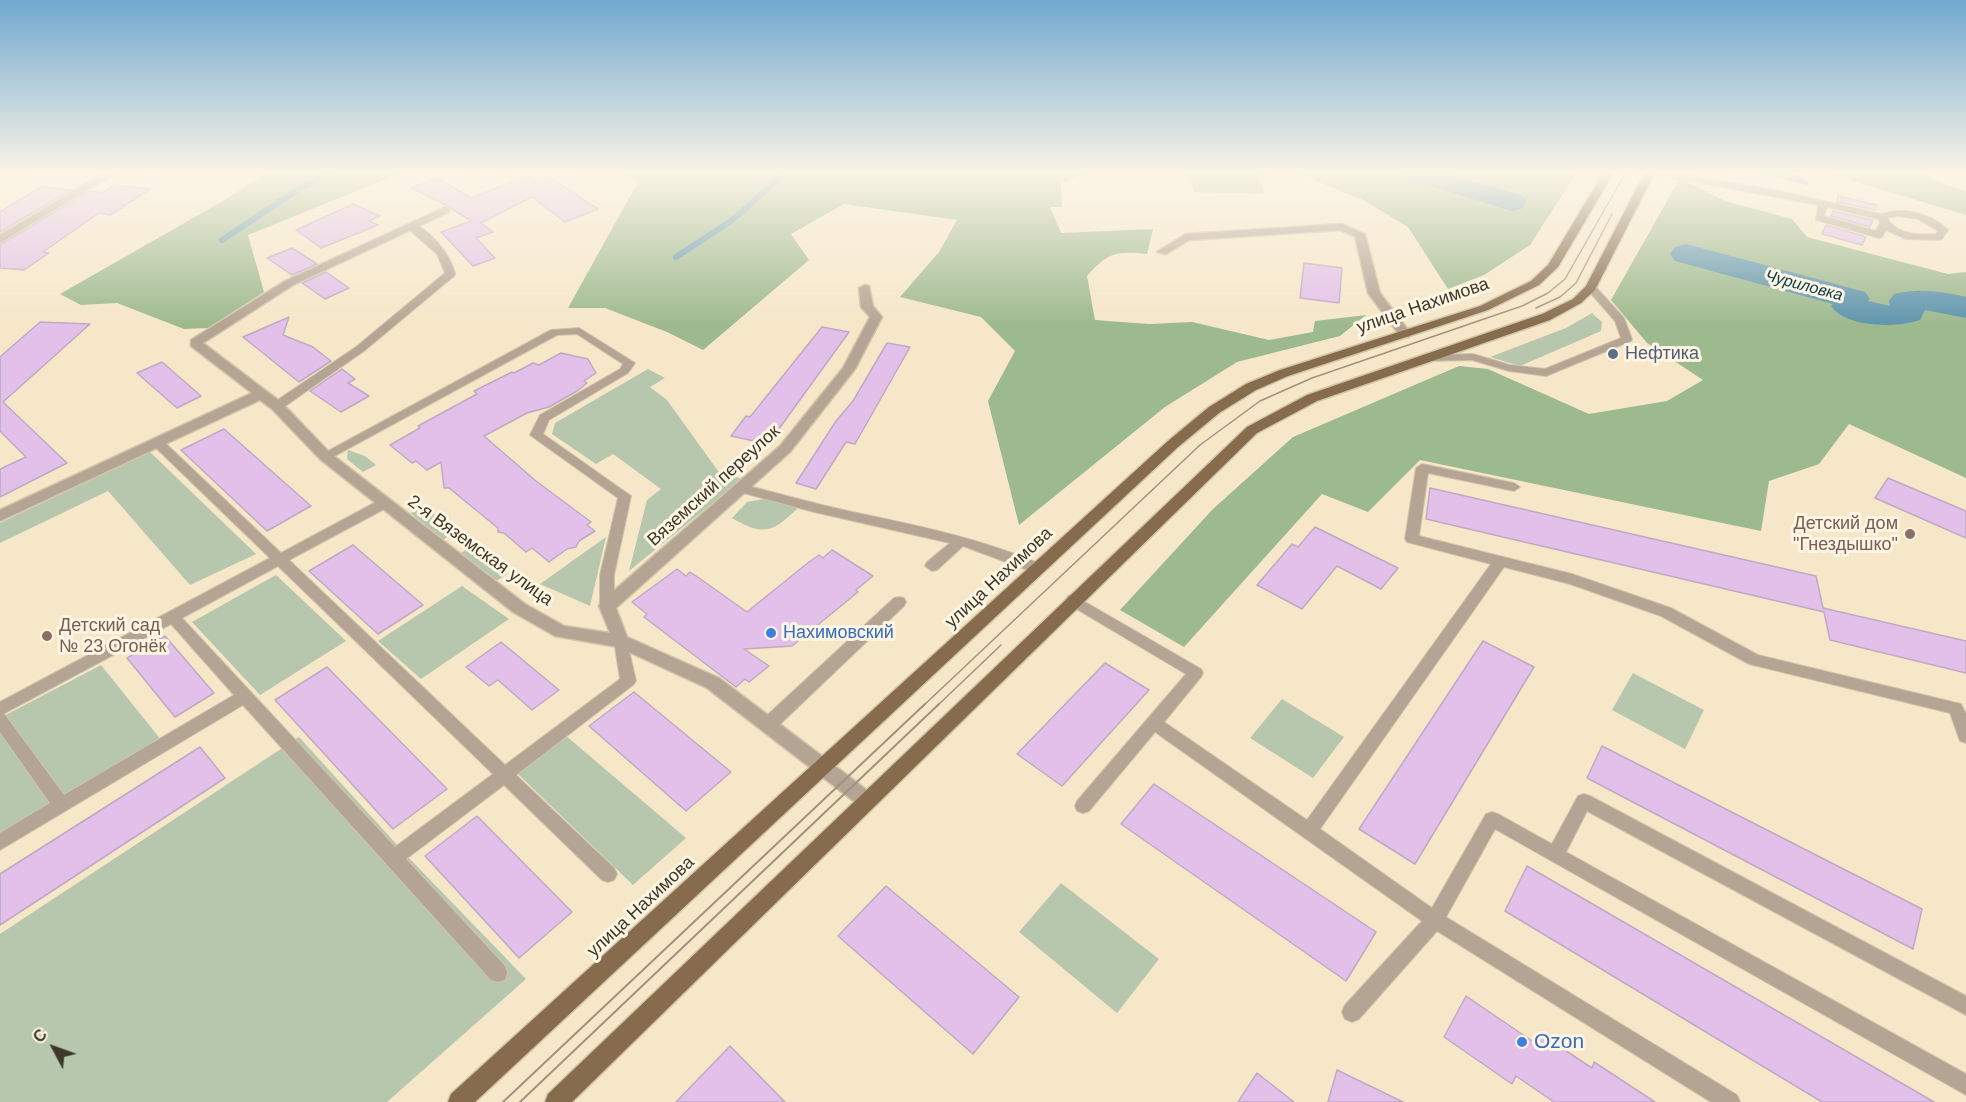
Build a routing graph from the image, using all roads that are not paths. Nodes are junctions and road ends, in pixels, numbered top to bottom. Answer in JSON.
{"nodes":[{"id":1,"x":27,"y":223,"type":"edge"},
{"id":2,"x":416,"y":223,"type":"edge"},
{"id":3,"x":1578,"y":223,"type":"edge"},
{"id":4,"x":1624,"y":223,"type":"edge"},
{"id":5,"x":1839,"y":223,"type":"edge"},
{"id":6,"x":1882,"y":223,"type":"edge"},
{"id":7,"x":1887,"y":223,"type":"edge"},
{"id":8,"x":1935,"y":223,"type":"edge"},
{"id":9,"x":410,"y":226,"type":"junction"},
{"id":10,"x":0,"y":240,"type":"edge"},
{"id":11,"x":1162,"y":252,"type":"dead end"},
{"id":12,"x":865,"y":288,"type":"dead end"},
{"id":13,"x":1591,"y":288,"type":"junction"},
{"id":14,"x":1405,"y":334,"type":"junction"},
{"id":15,"x":1425,"y":358,"type":"junction"},
{"id":16,"x":261,"y":394,"type":"junction"},
{"id":17,"x":277,"y":406,"type":"junction"},
{"id":18,"x":158,"y":443,"type":"junction"},
{"id":19,"x":325,"y":456,"type":"junction"},
{"id":20,"x":741,"y":488,"type":"junction"},
{"id":21,"x":1514,"y":488,"type":"dead end"},
{"id":22,"x":383,"y":504,"type":"junction"},
{"id":23,"x":0,"y":516,"type":"edge"},
{"id":24,"x":960,"y":541,"type":"junction"},
{"id":25,"x":279,"y":560,"type":"junction"},
{"id":26,"x":1500,"y":562,"type":"junction"},
{"id":27,"x":932,"y":566,"type":"dead end"},
{"id":28,"x":1038,"y":569,"type":"junction"},
{"id":29,"x":1072,"y":600,"type":"junction"},
{"id":30,"x":899,"y":602,"type":"dead end"},
{"id":31,"x":608,"y":606,"type":"junction"},
{"id":32,"x":173,"y":617,"type":"junction"},
{"id":33,"x":621,"y":641,"type":"junction"},
{"id":34,"x":245,"y":696,"type":"junction"},
{"id":35,"x":0,"y":709,"type":"edge"},
{"id":36,"x":0,"y":720,"type":"edge"},
{"id":37,"x":1154,"y":723,"type":"junction"},
{"id":38,"x":768,"y":725,"type":"junction"},
{"id":39,"x":1966,"y":736,"type":"edge"},
{"id":40,"x":822,"y":767,"type":"junction"},
{"id":41,"x":506,"y":774,"type":"junction"},
{"id":42,"x":866,"y":800,"type":"junction"},
{"id":43,"x":61,"y":805,"type":"junction"},
{"id":44,"x":1083,"y":806,"type":"dead end"},
{"id":45,"x":1308,"y":832,"type":"junction"},
{"id":46,"x":0,"y":842,"type":"edge"},
{"id":47,"x":1555,"y":855,"type":"junction"},
{"id":48,"x":394,"y":858,"type":"junction"},
{"id":49,"x":608,"y":873,"type":"dead end"},
{"id":50,"x":1435,"y":920,"type":"junction"},
{"id":51,"x":498,"y":973,"type":"dead end"},
{"id":52,"x":1966,"y":1006,"type":"edge"},
{"id":53,"x":1352,"y":1011,"type":"dead end"},
{"id":54,"x":1966,"y":1085,"type":"edge"},
{"id":55,"x":459,"y":1102,"type":"edge"},
{"id":56,"x":556,"y":1102,"type":"edge"},
{"id":57,"x":1730,"y":1102,"type":"edge"}],
"edges":[{"from":1,"to":10,"type":"street"},
{"from":2,"to":9,"type":"street","name":"2-я Вяземская улица"},
{"from":3,"to":14,"type":"main road","name":"улица Нахимова"},
{"from":4,"to":13,"type":"main road"},
{"from":5,"to":6,"type":"lane"},
{"from":7,"to":8,"type":"lane"},
{"from":9,"to":16,"type":"street","name":"2-я Вяземская улица"},
{"from":9,"to":17,"type":"lane"},
{"from":11,"to":14,"type":"street"},
{"from":12,"to":20,"type":"street","name":"Вяземский переулок"},
{"from":13,"to":15,"type":"main road"},
{"from":13,"to":15,"type":"lane"},
{"from":14,"to":28,"type":"main road","name":"улица Нахимова"},
{"from":15,"to":29,"type":"main road"},
{"from":16,"to":17,"type":"street","name":"2-я Вяземская улица"},
{"from":16,"to":18,"type":"street"},
{"from":17,"to":19,"type":"street","name":"2-я Вяземская улица"},
{"from":18,"to":23,"type":"street"},
{"from":18,"to":25,"type":"lane"},
{"from":19,"to":22,"type":"street","name":"2-я Вяземская улица"},
{"from":19,"to":31,"type":"lane"},
{"from":20,"to":24,"type":"lane"},
{"from":20,"to":31,"type":"street","name":"Вяземский переулок"},
{"from":21,"to":26,"type":"lane"},
{"from":22,"to":25,"type":"lane"},
{"from":22,"to":33,"type":"street","name":"2-я Вяземская улица"},
{"from":24,"to":27,"type":"lane"},
{"from":24,"to":28,"type":"lane"},
{"from":25,"to":32,"type":"lane"},
{"from":25,"to":41,"type":"lane"},
{"from":26,"to":39,"type":"lane"},
{"from":26,"to":45,"type":"lane"},
{"from":28,"to":40,"type":"main road","name":"улица Нахимова"},
{"from":29,"to":37,"type":"lane"},
{"from":29,"to":42,"type":"main road"},
{"from":30,"to":38,"type":"lane"},
{"from":31,"to":33,"type":"street"},
{"from":32,"to":34,"type":"lane"},
{"from":32,"to":35,"type":"lane"},
{"from":33,"to":38,"type":"street","name":"2-я Вяземская улица"},
{"from":33,"to":41,"type":"lane"},
{"from":34,"to":43,"type":"lane"},
{"from":34,"to":48,"type":"lane"},
{"from":36,"to":43,"type":"lane"},
{"from":37,"to":44,"type":"lane"},
{"from":37,"to":45,"type":"lane"},
{"from":38,"to":40,"type":"street","name":"2-я Вяземская улица"},
{"from":40,"to":42,"type":"street","name":"2-я Вяземская улица"},
{"from":40,"to":55,"type":"main road","name":"улица Нахимова"},
{"from":41,"to":48,"type":"lane"},
{"from":41,"to":49,"type":"lane"},
{"from":42,"to":56,"type":"main road"},
{"from":43,"to":46,"type":"lane"},
{"from":45,"to":50,"type":"lane"},
{"from":47,"to":50,"type":"lane"},
{"from":47,"to":52,"type":"lane"},
{"from":47,"to":54,"type":"lane"},
{"from":48,"to":51,"type":"lane"},
{"from":50,"to":53,"type":"lane"},
{"from":50,"to":57,"type":"lane"}]}
